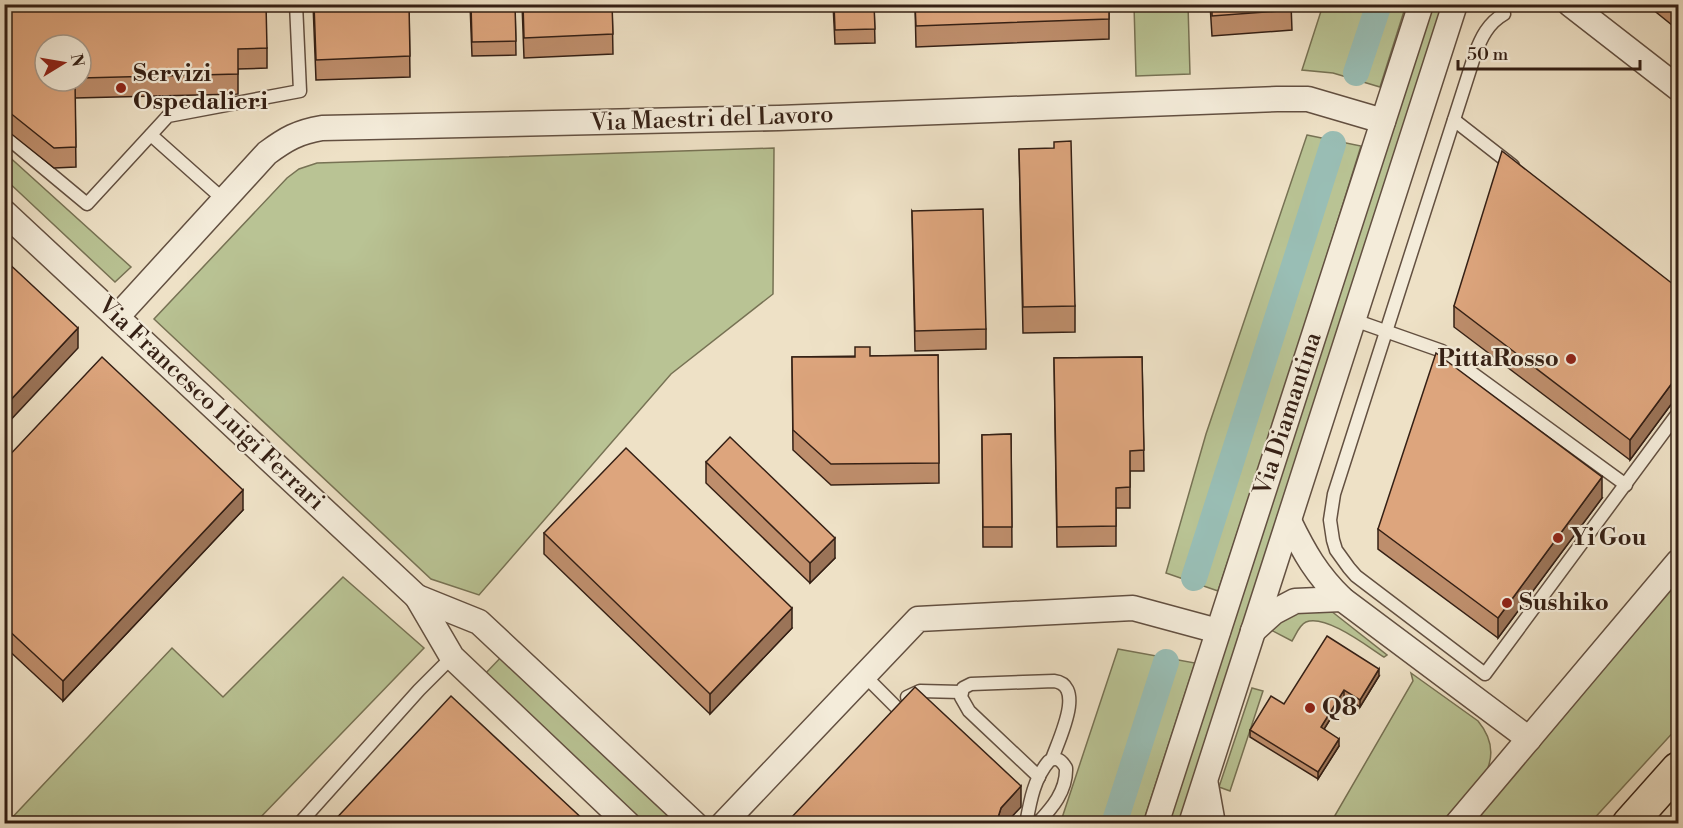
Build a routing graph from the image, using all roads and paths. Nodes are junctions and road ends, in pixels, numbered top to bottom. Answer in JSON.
{"nodes":[{"id":1,"x":296,"y":4,"type":"edge"},
{"id":2,"x":1421,"y":4,"type":"edge"},
{"id":3,"x":1455,"y":4,"type":"edge"},
{"id":4,"x":1570,"y":4,"type":"edge"},
{"id":5,"x":1504,"y":14,"type":"dead end"},
{"id":6,"x":1678,"y":88,"type":"edge"},
{"id":7,"x":1454,"y":120,"type":"junction"},
{"id":8,"x":1383,"y":121,"type":"junction"},
{"id":9,"x":4,"y":135,"type":"edge"},
{"id":10,"x":151,"y":135,"type":"junction"},
{"id":11,"x":1528,"y":177,"type":"edge"},
{"id":12,"x":224,"y":200,"type":"junction"},
{"id":13,"x":4,"y":212,"type":"edge"},
{"id":14,"x":117,"y":317,"type":"junction"},
{"id":15,"x":1354,"y":320,"type":"junction"},
{"id":16,"x":1386,"y":332,"type":"junction"},
{"id":17,"x":1678,"y":413,"type":"edge"},
{"id":18,"x":1626,"y":485,"type":"junction"},
{"id":19,"x":1289,"y":521,"type":"junction"},
{"id":20,"x":1678,"y":562,"type":"edge"},
{"id":21,"x":417,"y":597,"type":"junction"},
{"id":22,"x":1342,"y":599,"type":"junction"},
{"id":23,"x":1218,"y":631,"type":"junction"},
{"id":24,"x":1253,"y":631,"type":"junction"},
{"id":25,"x":452,"y":657,"type":"junction"},
{"id":26,"x":864,"y":675,"type":"junction"},
{"id":27,"x":961,"y":692,"type":"junction"},
{"id":28,"x":1529,"y":739,"type":"junction"},
{"id":29,"x":1052,"y":759,"type":"junction"},
{"id":30,"x":1678,"y":769,"type":"edge"},
{"id":31,"x":1039,"y":777,"type":"junction"},
{"id":32,"x":1205,"y":781,"type":"junction"},
{"id":33,"x":299,"y":824,"type":"edge"},
{"id":34,"x":628,"y":824,"type":"edge"},
{"id":35,"x":695,"y":824,"type":"edge"},
{"id":36,"x":723,"y":824,"type":"edge"},
{"id":37,"x":1026,"y":824,"type":"edge"},
{"id":38,"x":1037,"y":824,"type":"edge"},
{"id":39,"x":1156,"y":824,"type":"edge"},
{"id":40,"x":1191,"y":824,"type":"edge"},
{"id":41,"x":1213,"y":824,"type":"edge"},
{"id":42,"x":1456,"y":824,"type":"edge"},
{"id":43,"x":1629,"y":824,"type":"edge"}],
"edges":[{"from":1,"to":10,"type":"lane"},
{"from":2,"to":8,"type":"street","name":"Via Diamantina"},
{"from":3,"to":15,"type":"street","name":"Via Diamantina"},
{"from":4,"to":6,"type":"street"},
{"from":5,"to":7,"type":"lane"},
{"from":7,"to":11,"type":"lane"},
{"from":7,"to":16,"type":"lane"},
{"from":8,"to":12,"type":"street","name":"Via Maestri del Lavoro"},
{"from":8,"to":23,"type":"street","name":"Via Diamantina"},
{"from":9,"to":10,"type":"lane"},
{"from":10,"to":12,"type":"lane"},
{"from":12,"to":14,"type":"street","name":"Via Maestri del Lavoro"},
{"from":13,"to":14,"type":"street","name":"Via Francesco Luigi Ferrari"},
{"from":14,"to":21,"type":"street","name":"Via Francesco Luigi Ferrari"},
{"from":15,"to":16,"type":"lane"},
{"from":15,"to":19,"type":"street","name":"Via Diamantina"},
{"from":16,"to":18,"type":"lane"},
{"from":16,"to":18,"type":"lane"},
{"from":17,"to":18,"type":"lane"},
{"from":19,"to":22,"type":"street"},
{"from":19,"to":24,"type":"street","name":"Via Diamantina"},
{"from":20,"to":28,"type":"street"},
{"from":21,"to":25,"type":"street","name":"Via Francesco Luigi Ferrari"},
{"from":21,"to":35,"type":"street","name":"Via Francesco Luigi Ferrari"},
{"from":22,"to":24,"type":"street"},
{"from":22,"to":28,"type":"street"},
{"from":23,"to":26,"type":"street"},
{"from":23,"to":39,"type":"street","name":"Via Diamantina"},
{"from":24,"to":32,"type":"street","name":"Via Diamantina"},
{"from":25,"to":33,"type":"lane"},
{"from":25,"to":34,"type":"street","name":"Via Francesco Luigi Ferrari"},
{"from":26,"to":27,"type":"lane"},
{"from":26,"to":36,"type":"street"},
{"from":27,"to":29,"type":"lane"},
{"from":27,"to":31,"type":"lane"},
{"from":28,"to":42,"type":"street"},
{"from":29,"to":31,"type":"lane"},
{"from":29,"to":38,"type":"lane"},
{"from":30,"to":43,"type":"main road"},
{"from":31,"to":37,"type":"lane"},
{"from":32,"to":40,"type":"street","name":"Via Diamantina"},
{"from":32,"to":41,"type":"street"}]}
